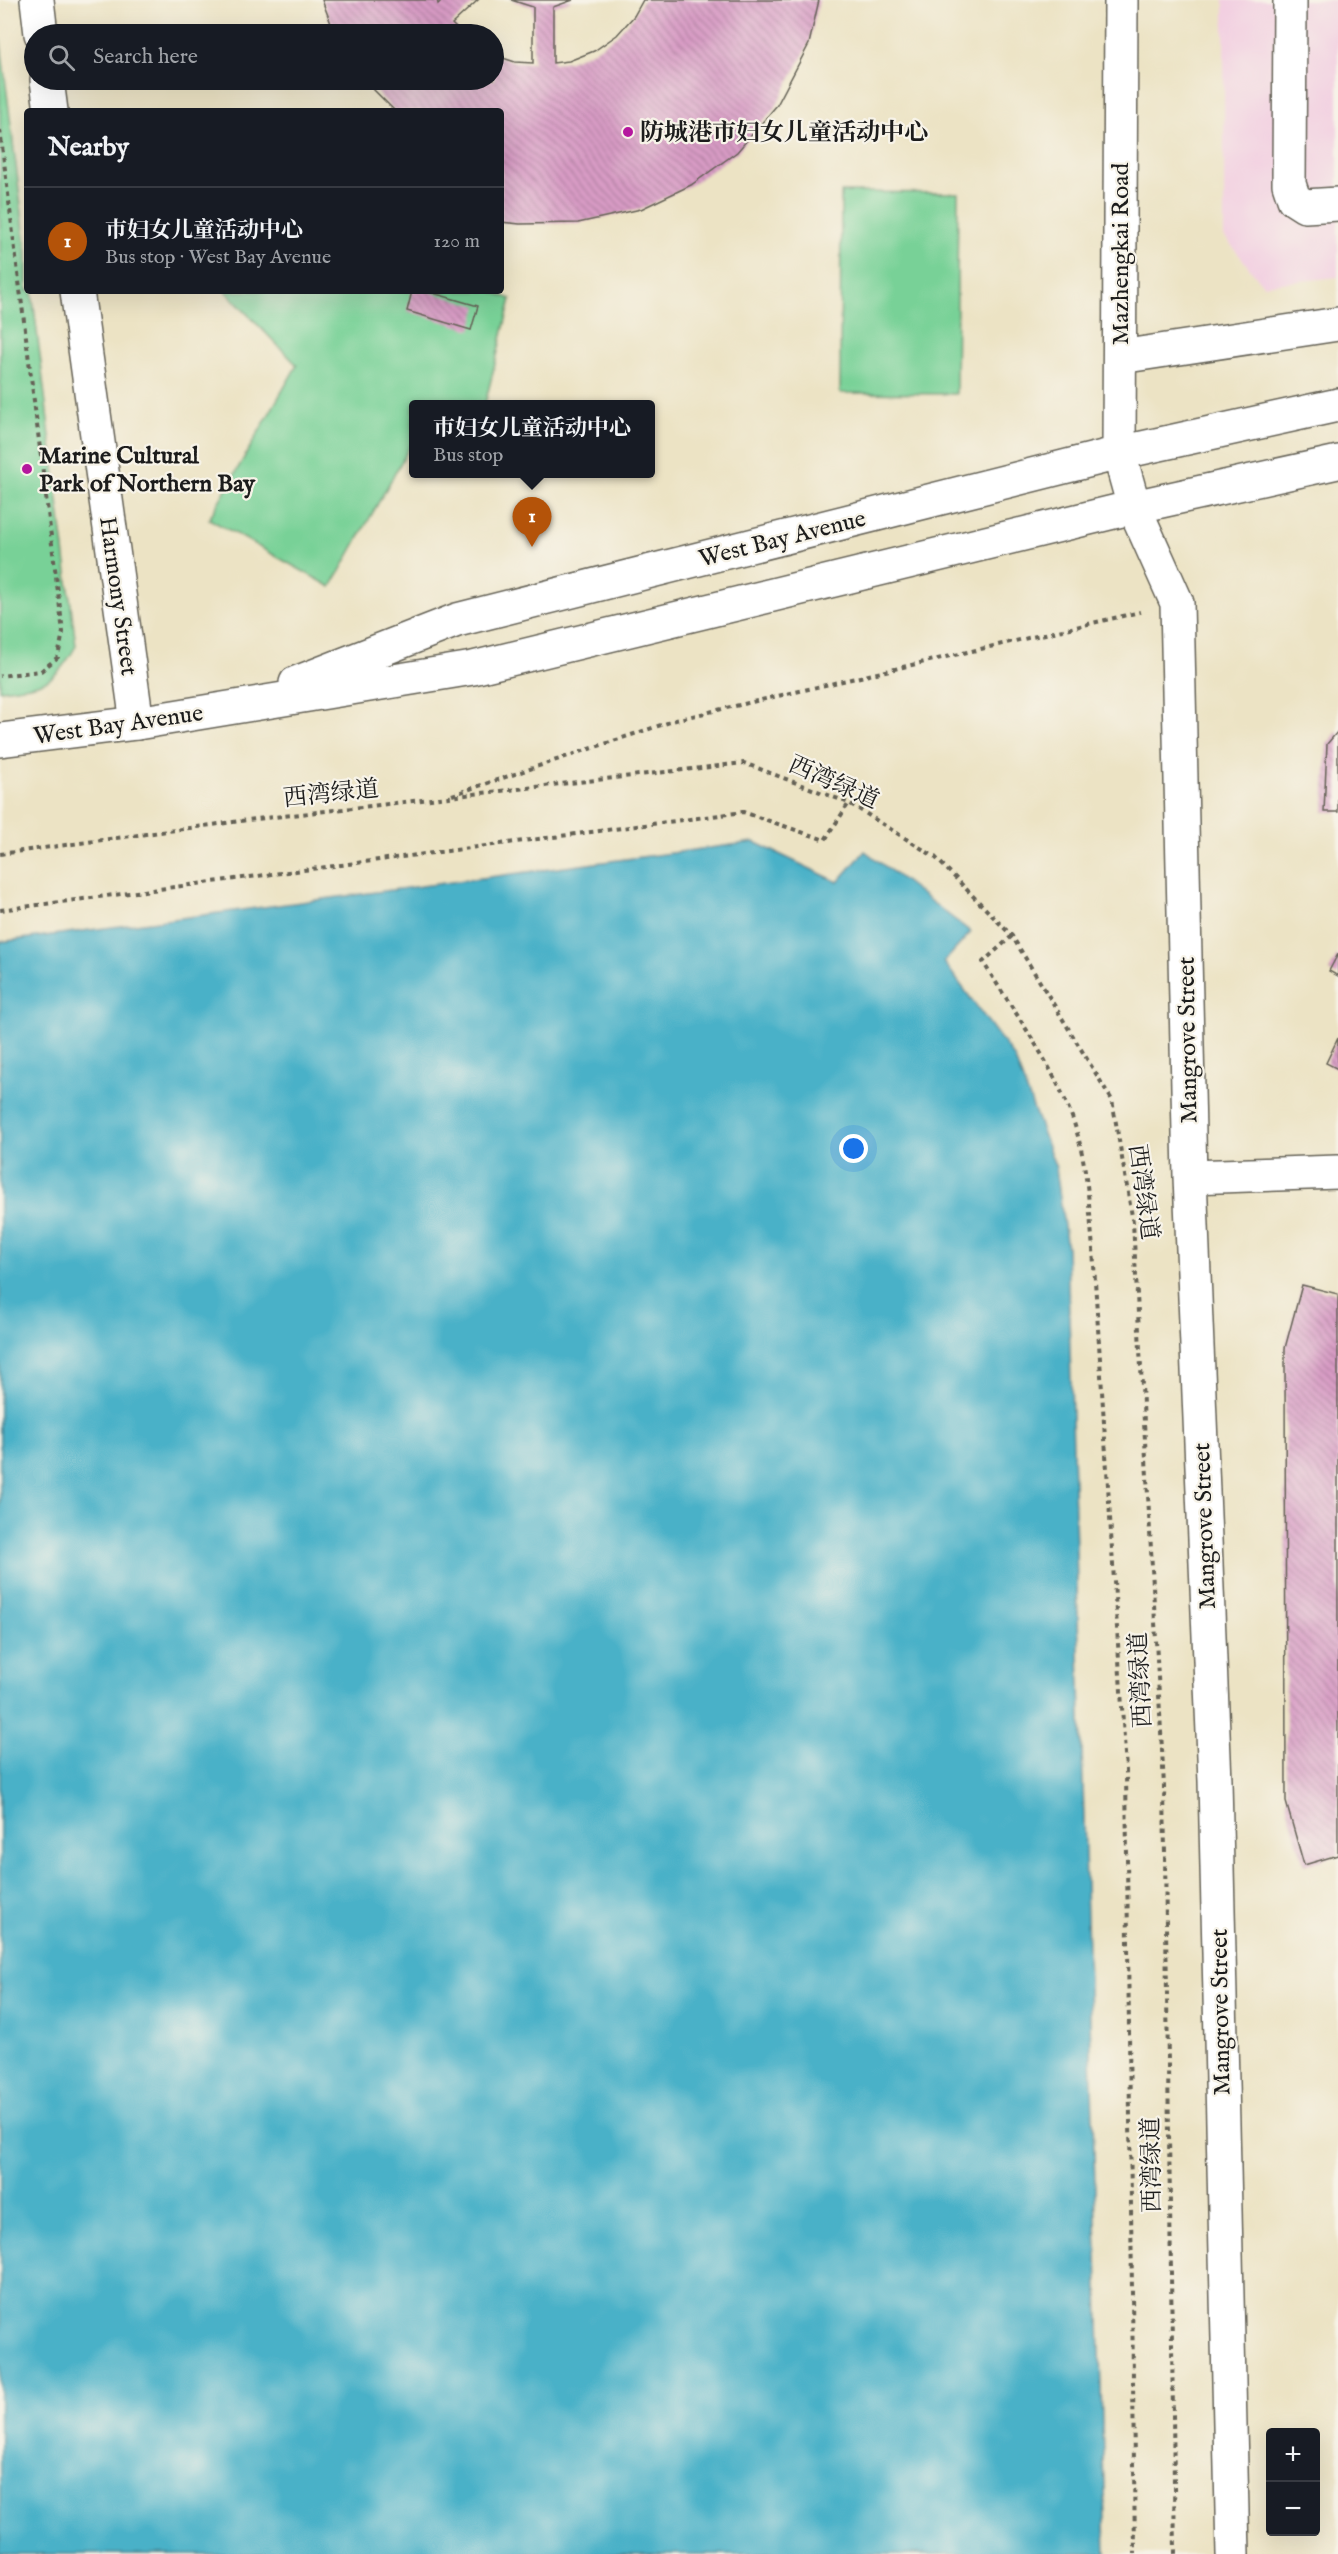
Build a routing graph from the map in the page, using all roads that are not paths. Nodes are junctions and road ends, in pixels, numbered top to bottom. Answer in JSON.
{"nodes":[{"id":1,"x":37,"y":0,"type":"edge"},
{"id":2,"x":1121,"y":0,"type":"edge"},
{"id":3,"x":1290,"y":0,"type":"edge"},
{"id":4,"x":40,"y":24,"type":"edge"},
{"id":5,"x":48,"y":90,"type":"edge"},
{"id":6,"x":51,"y":108,"type":"edge"},
{"id":7,"x":1338,"y":204,"type":"edge"},
{"id":8,"x":77,"y":294,"type":"edge"},
{"id":9,"x":1338,"y":324,"type":"edge"},
{"id":10,"x":1120,"y":357,"type":"junction"},
{"id":11,"x":1338,"y":405,"type":"edge"},
{"id":12,"x":1119,"y":453,"type":"junction"},
{"id":13,"x":1338,"y":462,"type":"edge"},
{"id":14,"x":1134,"y":507,"type":"junction"},
{"id":15,"x":236,"y":706,"type":"junction"},
{"id":16,"x":137,"y":723,"type":"junction"},
{"id":17,"x":0,"y":740,"type":"edge"},
{"id":18,"x":1338,"y":1172,"type":"edge"},
{"id":19,"x":1190,"y":1177,"type":"junction"},
{"id":20,"x":1233,"y":2554,"type":"edge"}],
"edges":[{"from":1,"to":4,"type":"main road"},
{"from":2,"to":10,"type":"main road","name":"Mazhengkai Road"},
{"from":3,"to":7,"type":"main road"},
{"from":5,"to":6,"type":"main road"},
{"from":8,"to":16,"type":"main road","name":"Harmony Street"},
{"from":9,"to":10,"type":"main road"},
{"from":10,"to":12,"type":"main road","name":"Mazhengkai Road"},
{"from":11,"to":12,"type":"main road","name":"West Bay Avenue"},
{"from":12,"to":14,"type":"main road","name":"Mazhengkai Road"},
{"from":12,"to":15,"type":"main road","name":"West Bay Avenue"},
{"from":13,"to":14,"type":"main road","name":"West Bay Avenue"},
{"from":14,"to":15,"type":"main road","name":"West Bay Avenue"},
{"from":14,"to":19,"type":"main road","name":"Mangrove Street"},
{"from":15,"to":16,"type":"main road","name":"West Bay Avenue"},
{"from":16,"to":17,"type":"main road","name":"West Bay Avenue"},
{"from":18,"to":19,"type":"main road"},
{"from":19,"to":20,"type":"main road","name":"Mangrove Street"}]}
